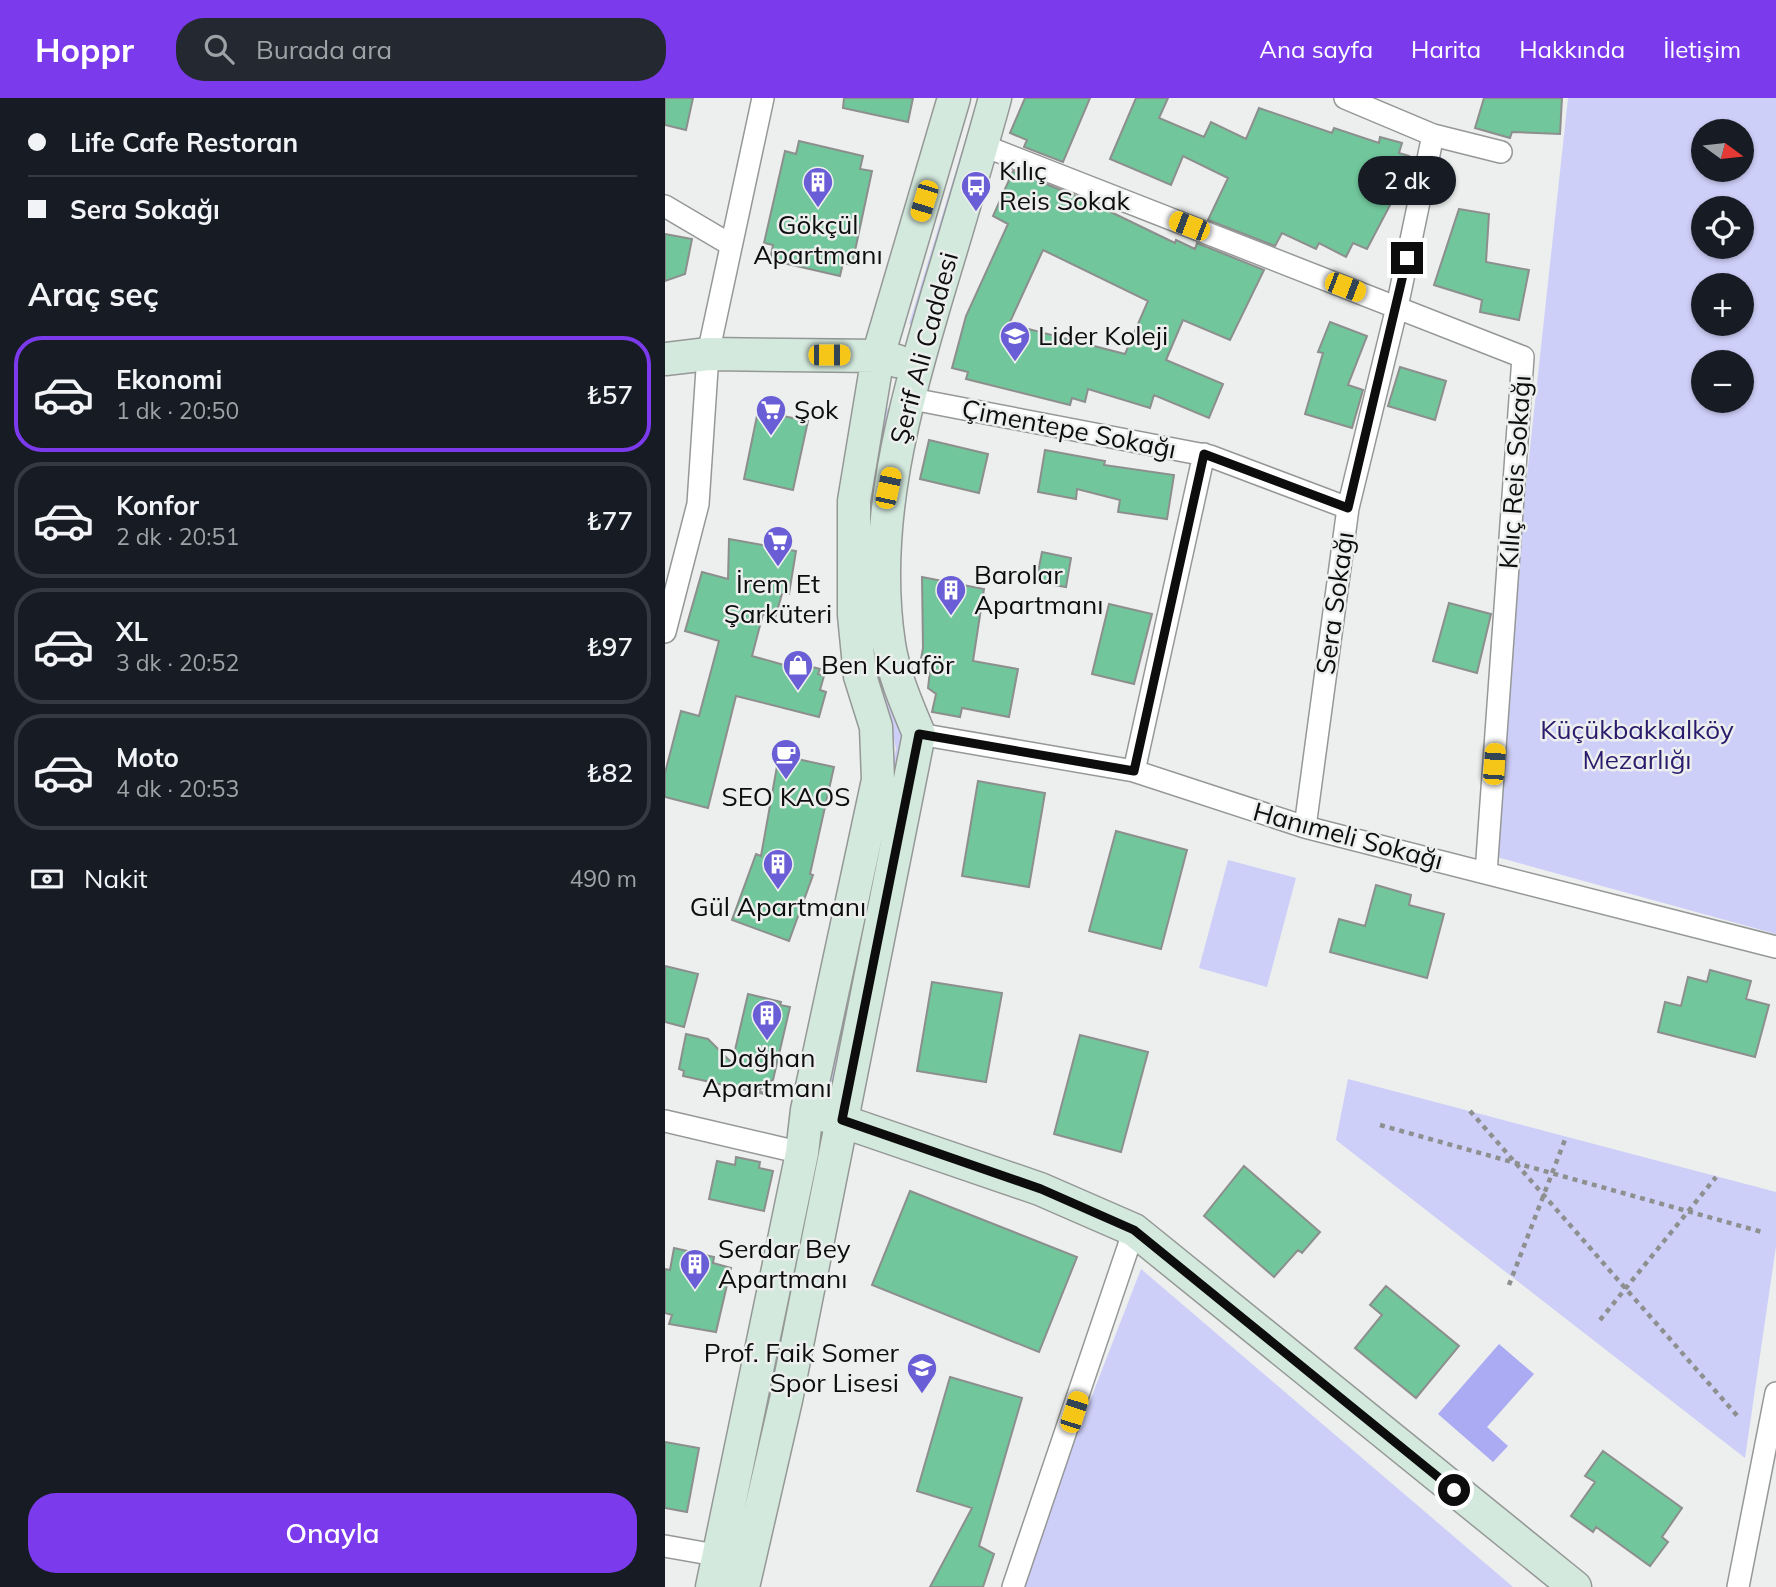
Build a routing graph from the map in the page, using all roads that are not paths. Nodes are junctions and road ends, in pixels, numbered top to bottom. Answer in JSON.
{"nodes":[{"id":1,"x":763,"y":98,"type":"edge"},
{"id":2,"x":954,"y":98,"type":"edge"},
{"id":3,"x":995,"y":98,"type":"edge"},
{"id":4,"x":1345,"y":98,"type":"edge"},
{"id":5,"x":1433,"y":135,"type":"junction"},
{"id":6,"x":982,"y":145,"type":"junction"},
{"id":7,"x":1501,"y":152,"type":"dead end"},
{"id":8,"x":665,"y":206,"type":"edge"},
{"id":9,"x":731,"y":244,"type":"junction"},
{"id":10,"x":1397,"y":307,"type":"junction"},
{"id":11,"x":708,"y":354,"type":"junction"},
{"id":12,"x":878,"y":356,"type":"junction"},
{"id":13,"x":665,"y":359,"type":"edge"},
{"id":14,"x":916,"y":366,"type":"junction"},
{"id":15,"x":871,"y":388,"type":"junction"},
{"id":16,"x":907,"y":398,"type":"junction"},
{"id":17,"x":1204,"y":454,"type":"junction"},
{"id":18,"x":1348,"y":508,"type":"junction"},
{"id":19,"x":665,"y":632,"type":"edge"},
{"id":20,"x":919,"y":734,"type":"junction"},
{"id":21,"x":1134,"y":771,"type":"junction"},
{"id":22,"x":1305,"y":827,"type":"junction"},
{"id":23,"x":1486,"y":873,"type":"junction"},
{"id":24,"x":1776,"y":947,"type":"edge"},
{"id":25,"x":807,"y":1110,"type":"junction"},
{"id":26,"x":842,"y":1120,"type":"junction"},
{"id":27,"x":665,"y":1121,"type":"edge"},
{"id":28,"x":801,"y":1153,"type":"junction"},
{"id":29,"x":835,"y":1163,"type":"junction"},
{"id":30,"x":1134,"y":1230,"type":"junction"},
{"id":31,"x":1776,"y":1393,"type":"edge"},
{"id":32,"x":665,"y":1546,"type":"edge"},
{"id":33,"x":721,"y":1556,"type":"junction"},
{"id":34,"x":1564,"y":1584,"type":"edge"},
{"id":35,"x":712,"y":1587,"type":"edge"},
{"id":36,"x":743,"y":1587,"type":"edge"},
{"id":37,"x":1013,"y":1587,"type":"edge"},
{"id":38,"x":1738,"y":1587,"type":"edge"}],
"edges":[{"from":1,"to":9,"type":"street"},
{"from":2,"to":12,"type":"street","name":"Şerif Ali Caddesi"},
{"from":3,"to":6,"type":"street","name":"Şerif Ali Caddesi"},
{"from":4,"to":5,"type":"street"},
{"from":5,"to":7,"type":"street"},
{"from":5,"to":10,"type":"street","name":"Sera Sokağı"},
{"from":6,"to":10,"type":"street","name":"Kılıç Reis Sokağı"},
{"from":6,"to":14,"type":"street","name":"Şerif Ali Caddesi"},
{"from":8,"to":9,"type":"street"},
{"from":9,"to":11,"type":"street"},
{"from":10,"to":18,"type":"street","name":"Sera Sokağı"},
{"from":10,"to":23,"type":"street","name":"Kılıç Reis Sokağı"},
{"from":11,"to":12,"type":"street"},
{"from":11,"to":13,"type":"street"},
{"from":11,"to":19,"type":"street"},
{"from":12,"to":14,"type":"street"},
{"from":12,"to":15,"type":"street","name":"Şerif Ali Caddesi"},
{"from":14,"to":16,"type":"street","name":"Şerif Ali Caddesi"},
{"from":15,"to":16,"type":"street"},
{"from":15,"to":25,"type":"street","name":"Şerif Ali Caddesi"},
{"from":16,"to":17,"type":"street","name":"Çimentepe Sokağı"},
{"from":16,"to":20,"type":"street","name":"Şerif Ali Caddesi"},
{"from":17,"to":18,"type":"street","name":"Çimentepe Sokağı"},
{"from":17,"to":21,"type":"street"},
{"from":18,"to":22,"type":"street","name":"Sera Sokağı"},
{"from":20,"to":21,"type":"street","name":"Hanımeli Sokağı"},
{"from":20,"to":26,"type":"street"},
{"from":21,"to":22,"type":"street","name":"Hanımeli Sokağı"},
{"from":22,"to":23,"type":"street","name":"Hanımeli Sokağı"},
{"from":23,"to":24,"type":"street","name":"Hanımeli Sokağı"},
{"from":25,"to":26,"type":"street"},
{"from":25,"to":28,"type":"street","name":"Şerif Ali Caddesi"},
{"from":26,"to":29,"type":"street"},
{"from":26,"to":30,"type":"street"},
{"from":27,"to":28,"type":"street"},
{"from":28,"to":29,"type":"street"},
{"from":28,"to":33,"type":"street","name":"Şerif Ali Caddesi"},
{"from":29,"to":36,"type":"street"},
{"from":30,"to":34,"type":"street"},
{"from":30,"to":37,"type":"street"},
{"from":31,"to":38,"type":"street"},
{"from":32,"to":33,"type":"street"},
{"from":33,"to":35,"type":"street","name":"Şerif Ali Caddesi"}]}
